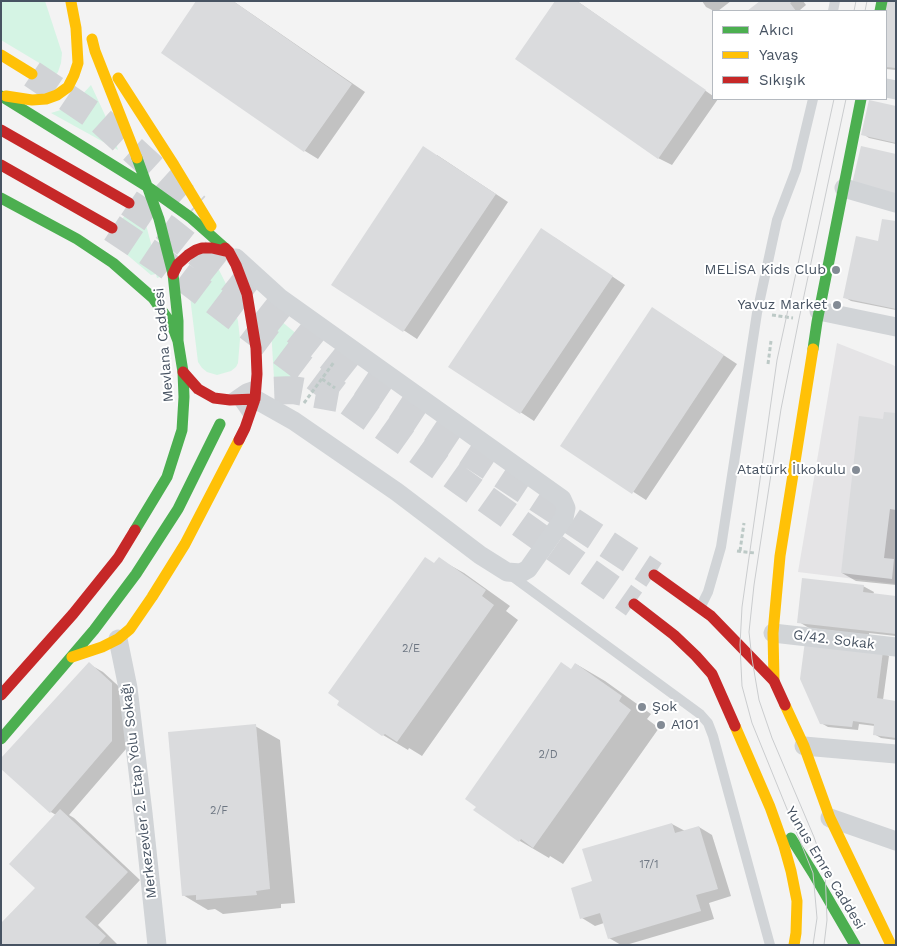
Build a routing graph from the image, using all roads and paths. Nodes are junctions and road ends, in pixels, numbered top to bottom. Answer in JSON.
{"nodes":[{"id":1,"x":71,"y":2,"type":"edge"},
{"id":2,"x":92,"y":39,"type":"junction"},
{"id":3,"x":1,"y":55,"type":"edge"},
{"id":4,"x":32,"y":74,"type":"tunnel mouth"},
{"id":5,"x":1,"y":96,"type":"edge"},
{"id":6,"x":812,"y":100,"type":"edge"},
{"id":7,"x":861,"y":100,"type":"edge"},
{"id":8,"x":1,"y":130,"type":"edge"},
{"id":9,"x":1,"y":165,"type":"edge"},
{"id":10,"x":148,"y":187,"type":"junction"},
{"id":11,"x":844,"y":188,"type":"junction"},
{"id":12,"x":1,"y":198,"type":"edge"},
{"id":13,"x":129,"y":203,"type":"tunnel mouth"},
{"id":14,"x":896,"y":203,"type":"edge"},
{"id":15,"x":112,"y":228,"type":"tunnel mouth"},
{"id":16,"x":229,"y":252,"type":"junction"},
{"id":17,"x":173,"y":274,"type":"junction"},
{"id":18,"x":757,"y":313,"type":"junction"},
{"id":19,"x":818,"y":316,"type":"junction"},
{"id":20,"x":896,"y":327,"type":"edge"},
{"id":21,"x":178,"y":342,"type":"junction"},
{"id":22,"x":346,"y":345,"type":"junction"},
{"id":23,"x":184,"y":372,"type":"junction"},
{"id":24,"x":322,"y":379,"type":"junction"},
{"id":25,"x":331,"y":394,"type":"dead end"},
{"id":26,"x":256,"y":399,"type":"junction"},
{"id":27,"x":292,"y":420,"type":"junction"},
{"id":28,"x":220,"y":424,"type":"dead end"},
{"id":29,"x":744,"y":523,"type":"dead end"},
{"id":30,"x":721,"y":547,"type":"junction"},
{"id":31,"x":740,"y":551,"type":"junction"},
{"id":32,"x":780,"y":556,"type":"junction"},
{"id":33,"x":506,"y":572,"type":"junction"},
{"id":34,"x":654,"y":575,"type":"tunnel mouth"},
{"id":35,"x":634,"y":604,"type":"tunnel mouth"},
{"id":36,"x":700,"y":608,"type":"junction"},
{"id":37,"x":773,"y":633,"type":"junction"},
{"id":38,"x":118,"y":639,"type":"junction"},
{"id":39,"x":896,"y":647,"type":"edge"},
{"id":40,"x":72,"y":657,"type":"junction"},
{"id":41,"x":774,"y":681,"type":"junction"},
{"id":42,"x":1,"y":694,"type":"edge"},
{"id":43,"x":1,"y":739,"type":"edge"},
{"id":44,"x":804,"y":746,"type":"junction"},
{"id":45,"x":896,"y":754,"type":"edge"},
{"id":46,"x":770,"y":807,"type":"junction"},
{"id":47,"x":830,"y":818,"type":"junction"},
{"id":48,"x":896,"y":841,"type":"edge"},
{"id":49,"x":157,"y":945,"type":"edge"},
{"id":50,"x":770,"y":945,"type":"edge"},
{"id":51,"x":794,"y":945,"type":"edge"},
{"id":52,"x":855,"y":945,"type":"edge"},
{"id":53,"x":891,"y":945,"type":"edge"}],
"edges":[{"from":1,"to":2,"type":"main road","name":"Mevlana Caddesi"},
{"from":1,"to":5,"type":"main road"},
{"from":2,"to":10,"type":"main road","name":"Mevlana Caddesi"},
{"from":2,"to":16,"type":"main road","name":"Mevlana Caddesi"},
{"from":3,"to":4,"type":"main road"},
{"from":5,"to":10,"type":"main road"},
{"from":6,"to":18,"type":"lane"},
{"from":7,"to":11,"type":"main road"},
{"from":8,"to":13,"type":"main road"},
{"from":9,"to":15,"type":"main road"},
{"from":10,"to":16,"type":"main road"},
{"from":10,"to":17,"type":"main road","name":"Mevlana Caddesi"},
{"from":11,"to":14,"type":"street"},
{"from":11,"to":19,"type":"main road"},
{"from":12,"to":21,"type":"main road"},
{"from":16,"to":17,"type":"main road"},
{"from":16,"to":22,"type":"street"},
{"from":16,"to":26,"type":"main road"},
{"from":17,"to":21,"type":"main road","name":"Mevlana Caddesi"},
{"from":18,"to":19,"type":"path"},
{"from":18,"to":30,"type":"lane"},
{"from":19,"to":20,"type":"street"},
{"from":19,"to":32,"type":"main road"},
{"from":21,"to":23,"type":"main road","name":"Mevlana Caddesi"},
{"from":22,"to":24,"type":"path"},
{"from":22,"to":33,"type":"street"},
{"from":23,"to":26,"type":"main road"},
{"from":23,"to":42,"type":"main road","name":"Mevlana Caddesi"},
{"from":24,"to":25,"type":"path"},
{"from":24,"to":27,"type":"path"},
{"from":26,"to":27,"type":"street"},
{"from":26,"to":38,"type":"main road"},
{"from":27,"to":33,"type":"street"},
{"from":28,"to":40,"type":"main road"},
{"from":29,"to":31,"type":"path"},
{"from":30,"to":31,"type":"path"},
{"from":30,"to":36,"type":"lane"},
{"from":31,"to":32,"type":"path"},
{"from":32,"to":37,"type":"main road"},
{"from":33,"to":50,"type":"lane"},
{"from":34,"to":36,"type":"main road"},
{"from":35,"to":46,"type":"main road"},
{"from":36,"to":41,"type":"main road"},
{"from":37,"to":39,"type":"street","name":"G/42. Sokak"},
{"from":37,"to":41,"type":"main road"},
{"from":38,"to":40,"type":"main road"},
{"from":38,"to":49,"type":"street","name":"Merkezevler 2. Etap Yolu Sokağı"},
{"from":40,"to":43,"type":"main road"},
{"from":41,"to":44,"type":"main road","name":"Yunus Emre Caddesi"},
{"from":44,"to":45,"type":"street"},
{"from":44,"to":47,"type":"main road","name":"Yunus Emre Caddesi"},
{"from":46,"to":51,"type":"main road"},
{"from":46,"to":52,"type":"main road","name":"Yunus Emre Caddesi"},
{"from":47,"to":48,"type":"street"},
{"from":47,"to":53,"type":"main road","name":"Yunus Emre Caddesi"}]}
